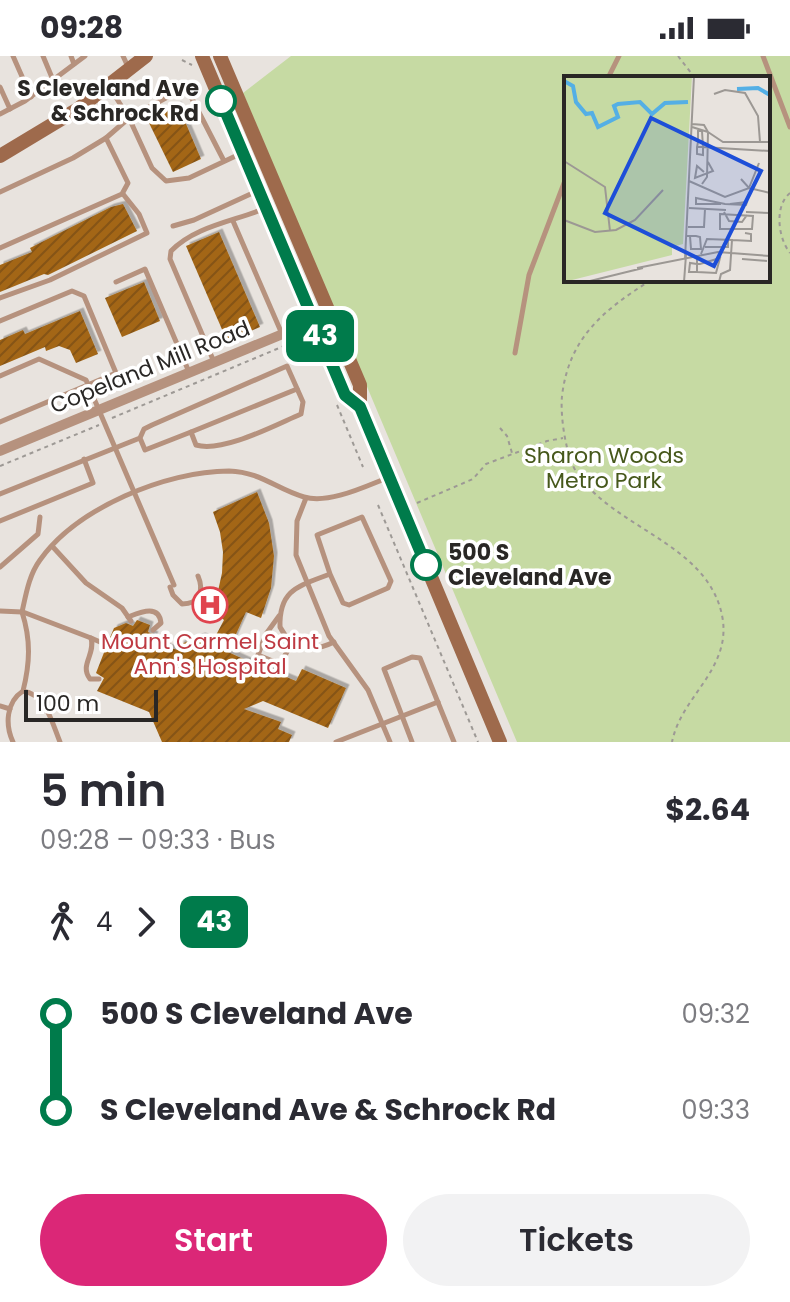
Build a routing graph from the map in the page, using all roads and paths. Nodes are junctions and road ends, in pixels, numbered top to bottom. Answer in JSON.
{"nodes":[{"id":1,"x":13,"y":56,"type":"edge"},
{"id":2,"x":43,"y":56,"type":"edge"},
{"id":3,"x":71,"y":56,"type":"edge"},
{"id":4,"x":85,"y":56,"type":"edge"},
{"id":5,"x":146,"y":56,"type":"edge"},
{"id":6,"x":202,"y":56,"type":"edge"},
{"id":7,"x":220,"y":56,"type":"edge"},
{"id":8,"x":619,"y":56,"type":"edge"},
{"id":9,"x":678,"y":56,"type":"edge"},
{"id":10,"x":763,"y":56,"type":"edge"},
{"id":11,"x":126,"y":63,"type":"edge"},
{"id":12,"x":74,"y":64,"type":"junction"},
{"id":13,"x":609,"y":76,"type":"edge"},
{"id":14,"x":693,"y":76,"type":"edge"},
{"id":15,"x":53,"y":80,"type":"junction"},
{"id":16,"x":109,"y":86,"type":"junction"},
{"id":17,"x":0,"y":87,"type":"edge"},
{"id":18,"x":31,"y":97,"type":"junction"},
{"id":19,"x":10,"y":109,"type":"junction"},
{"id":20,"x":0,"y":114,"type":"edge"},
{"id":21,"x":129,"y":118,"type":"junction"},
{"id":22,"x":790,"y":127,"type":"edge"},
{"id":23,"x":106,"y":138,"type":"junction"},
{"id":24,"x":243,"y":152,"type":"junction"},
{"id":25,"x":0,"y":156,"type":"edge"},
{"id":26,"x":224,"y":161,"type":"junction"},
{"id":27,"x":564,"y":183,"type":"edge"},
{"id":28,"x":260,"y":190,"type":"junction"},
{"id":29,"x":0,"y":192,"type":"edge"},
{"id":30,"x":790,"y":193,"type":"edge"},
{"id":31,"x":122,"y":194,"type":"junction"},
{"id":32,"x":267,"y":207,"type":"junction"},
{"id":33,"x":233,"y":221,"type":"junction"},
{"id":34,"x":173,"y":226,"type":"dead end"},
{"id":35,"x":0,"y":248,"type":"edge"},
{"id":36,"x":790,"y":253,"type":"edge"},
{"id":37,"x":116,"y":282,"type":"dead end"},
{"id":38,"x":648,"y":282,"type":"edge"},
{"id":39,"x":0,"y":298,"type":"edge"},
{"id":40,"x":0,"y":321,"type":"edge"},
{"id":41,"x":314,"y":321,"type":"junction"},
{"id":42,"x":282,"y":335,"type":"junction"},
{"id":43,"x":515,"y":353,"type":"dead end"},
{"id":44,"x":316,"y":355,"type":"dead end"},
{"id":45,"x":214,"y":363,"type":"junction"},
{"id":46,"x":189,"y":373,"type":"junction"},
{"id":47,"x":0,"y":376,"type":"edge"},
{"id":48,"x":88,"y":384,"type":"junction"},
{"id":49,"x":297,"y":389,"type":"junction"},
{"id":50,"x":360,"y":407,"type":"junction"},
{"id":51,"x":98,"y":409,"type":"junction"},
{"id":52,"x":0,"y":422,"type":"edge"},
{"id":53,"x":104,"y":423,"type":"junction"},
{"id":54,"x":500,"y":428,"type":"dead end"},
{"id":55,"x":191,"y":432,"type":"junction"},
{"id":56,"x":140,"y":438,"type":"junction"},
{"id":57,"x":565,"y":438,"type":"junction"},
{"id":58,"x":114,"y":446,"type":"junction"},
{"id":59,"x":0,"y":451,"type":"edge"},
{"id":60,"x":512,"y":454,"type":"junction"},
{"id":61,"x":84,"y":459,"type":"junction"},
{"id":62,"x":0,"y":466,"type":"edge"},
{"id":63,"x":389,"y":477,"type":"junction"},
{"id":64,"x":134,"y":491,"type":"junction"},
{"id":65,"x":0,"y":494,"type":"edge"},
{"id":66,"x":306,"y":498,"type":"junction"},
{"id":67,"x":417,"y":503,"type":"dead end"},
{"id":68,"x":378,"y":505,"type":"dead end"},
{"id":69,"x":40,"y":517,"type":"dead end"},
{"id":70,"x":0,"y":521,"type":"edge"},
{"id":71,"x":52,"y":546,"type":"junction"},
{"id":72,"x":0,"y":567,"type":"edge"},
{"id":73,"x":330,"y":574,"type":"junction"},
{"id":74,"x":198,"y":576,"type":"dead end"},
{"id":75,"x":307,"y":582,"type":"junction"},
{"id":76,"x":0,"y":611,"type":"edge"},
{"id":77,"x":22,"y":612,"type":"junction"},
{"id":78,"x":280,"y":616,"type":"junction"},
{"id":79,"x":153,"y":630,"type":"dead end"},
{"id":80,"x":91,"y":638,"type":"junction"},
{"id":81,"x":334,"y":642,"type":"junction"},
{"id":82,"x":292,"y":643,"type":"junction"},
{"id":83,"x":107,"y":645,"type":"dead end"},
{"id":84,"x":258,"y":655,"type":"junction"},
{"id":85,"x":255,"y":664,"type":"dead end"},
{"id":86,"x":280,"y":664,"type":"junction"},
{"id":87,"x":277,"y":673,"type":"dead end"},
{"id":88,"x":99,"y":679,"type":"dead end"},
{"id":89,"x":23,"y":691,"type":"junction"},
{"id":90,"x":438,"y":702,"type":"junction"},
{"id":91,"x":0,"y":706,"type":"edge"},
{"id":92,"x":10,"y":709,"type":"junction"},
{"id":93,"x":402,"y":717,"type":"junction"},
{"id":94,"x":382,"y":724,"type":"junction"},
{"id":95,"x":13,"y":742,"type":"edge"},
{"id":96,"x":60,"y":742,"type":"edge"},
{"id":97,"x":336,"y":742,"type":"edge"},
{"id":98,"x":390,"y":742,"type":"edge"},
{"id":99,"x":412,"y":742,"type":"edge"},
{"id":100,"x":454,"y":742,"type":"edge"},
{"id":101,"x":478,"y":742,"type":"edge"},
{"id":102,"x":500,"y":742,"type":"edge"},
{"id":103,"x":672,"y":742,"type":"edge"}],
"edges":[{"from":1,"to":18,"type":"lane"},
{"from":2,"to":15,"type":"lane"},
{"from":3,"to":12,"type":"lane"},
{"from":4,"to":12,"type":"lane"},
{"from":5,"to":11,"type":"main road"},
{"from":6,"to":24,"type":"main road"},
{"from":7,"to":50,"type":"main road"},
{"from":8,"to":13,"type":"lane"},
{"from":9,"to":14,"type":"path"},
{"from":10,"to":22,"type":"lane"},
{"from":11,"to":16,"type":"main road"},
{"from":12,"to":15,"type":"lane"},
{"from":15,"to":18,"type":"lane"},
{"from":16,"to":21,"type":"lane"},
{"from":16,"to":25,"type":"main road"},
{"from":17,"to":19,"type":"lane"},
{"from":18,"to":19,"type":"lane"},
{"from":19,"to":20,"type":"lane"},
{"from":21,"to":23,"type":"lane"},
{"from":21,"to":26,"type":"lane"},
{"from":21,"to":26,"type":"lane"},
{"from":23,"to":29,"type":"lane"},
{"from":23,"to":31,"type":"lane"},
{"from":24,"to":26,"type":"lane"},
{"from":24,"to":28,"type":"main road"},
{"from":27,"to":43,"type":"lane"},
{"from":28,"to":32,"type":"main road"},
{"from":28,"to":34,"type":"lane"},
{"from":30,"to":36,"type":"path"},
{"from":31,"to":35,"type":"lane"},
{"from":31,"to":39,"type":"lane"},
{"from":32,"to":33,"type":"lane"},
{"from":32,"to":41,"type":"main road"},
{"from":33,"to":42,"type":"lane"},
{"from":33,"to":45,"type":"lane"},
{"from":37,"to":46,"type":"lane"},
{"from":38,"to":57,"type":"path"},
{"from":40,"to":48,"type":"lane"},
{"from":41,"to":42,"type":"street","name":"Copeland Mill Road"},
{"from":41,"to":50,"type":"main road"},
{"from":42,"to":45,"type":"street","name":"Copeland Mill Road"},
{"from":44,"to":53,"type":"path"},
{"from":45,"to":46,"type":"street","name":"Copeland Mill Road"},
{"from":46,"to":51,"type":"street","name":"Copeland Mill Road"},
{"from":47,"to":48,"type":"lane"},
{"from":48,"to":51,"type":"lane"},
{"from":48,"to":52,"type":"lane"},
{"from":49,"to":55,"type":"lane"},
{"from":49,"to":55,"type":"lane"},
{"from":49,"to":56,"type":"lane"},
{"from":50,"to":63,"type":"main road"},
{"from":51,"to":53,"type":"lane"},
{"from":51,"to":59,"type":"street","name":"Copeland Mill Road"},
{"from":53,"to":58,"type":"lane"},
{"from":53,"to":62,"type":"path"},
{"from":54,"to":60,"type":"path"},
{"from":55,"to":56,"type":"lane"},
{"from":56,"to":58,"type":"lane"},
{"from":57,"to":60,"type":"path"},
{"from":57,"to":103,"type":"path"},
{"from":58,"to":61,"type":"lane"},
{"from":58,"to":64,"type":"lane"},
{"from":60,"to":67,"type":"path"},
{"from":61,"to":65,"type":"lane"},
{"from":61,"to":70,"type":"lane"},
{"from":63,"to":66,"type":"lane"},
{"from":63,"to":102,"type":"main road"},
{"from":64,"to":66,"type":"lane"},
{"from":64,"to":71,"type":"lane"},
{"from":64,"to":74,"type":"lane"},
{"from":66,"to":75,"type":"lane"},
{"from":68,"to":101,"type":"path"},
{"from":69,"to":72,"type":"lane"},
{"from":71,"to":77,"type":"lane"},
{"from":71,"to":79,"type":"lane"},
{"from":73,"to":73,"type":"lane"},
{"from":73,"to":75,"type":"lane"},
{"from":75,"to":78,"type":"lane"},
{"from":75,"to":81,"type":"lane"},
{"from":76,"to":77,"type":"lane"},
{"from":77,"to":80,"type":"lane"},
{"from":77,"to":89,"type":"lane"},
{"from":78,"to":82,"type":"lane"},
{"from":78,"to":84,"type":"lane"},
{"from":80,"to":83,"type":"lane"},
{"from":80,"to":88,"type":"lane"},
{"from":81,"to":82,"type":"lane"},
{"from":81,"to":94,"type":"lane"},
{"from":82,"to":86,"type":"lane"},
{"from":84,"to":85,"type":"lane"},
{"from":84,"to":86,"type":"lane"},
{"from":86,"to":87,"type":"lane"},
{"from":89,"to":92,"type":"lane"},
{"from":89,"to":96,"type":"lane"},
{"from":90,"to":93,"type":"lane"},
{"from":90,"to":93,"type":"lane"},
{"from":90,"to":100,"type":"lane"},
{"from":91,"to":92,"type":"lane"},
{"from":92,"to":95,"type":"lane"},
{"from":93,"to":94,"type":"lane"},
{"from":93,"to":99,"type":"lane"},
{"from":94,"to":97,"type":"lane"},
{"from":94,"to":98,"type":"lane"}]}
